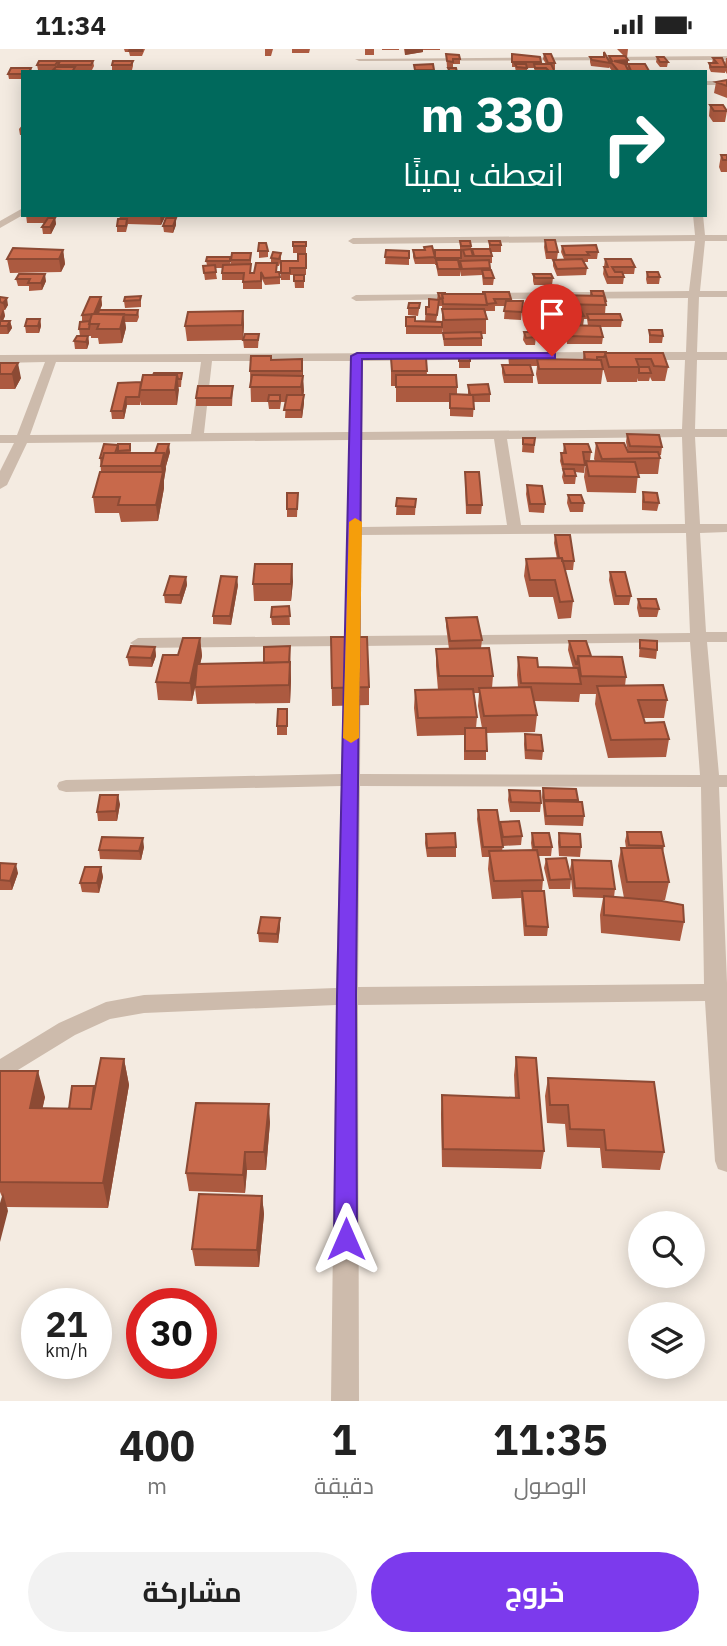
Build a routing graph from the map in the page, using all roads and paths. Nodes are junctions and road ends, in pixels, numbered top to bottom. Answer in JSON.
{"nodes":[{"id":1,"x":495,"y":49,"type":"edge"},
{"id":2,"x":691,"y":49,"type":"edge"},
{"id":3,"x":497,"y":58,"type":"junction"},
{"id":4,"x":691,"y":58,"type":"junction"},
{"id":5,"x":727,"y":58,"type":"edge"},
{"id":6,"x":359,"y":59,"type":"dead end"},
{"id":7,"x":500,"y":70,"type":"edge"},
{"id":8,"x":691,"y":70,"type":"edge"},
{"id":9,"x":707,"y":83,"type":"edge"},
{"id":10,"x":727,"y":83,"type":"edge"},
{"id":11,"x":21,"y":212,"type":"edge"},
{"id":12,"x":698,"y":217,"type":"edge"},
{"id":13,"x":0,"y":225,"type":"edge"},
{"id":14,"x":727,"y":238,"type":"edge"},
{"id":15,"x":699,"y":239,"type":"junction"},
{"id":16,"x":353,"y":241,"type":"dead end"},
{"id":17,"x":727,"y":294,"type":"edge"},
{"id":18,"x":694,"y":295,"type":"junction"},
{"id":19,"x":356,"y":297,"type":"dead end"},
{"id":20,"x":357,"y":356,"type":"junction"},
{"id":21,"x":691,"y":356,"type":"junction"},
{"id":22,"x":727,"y":356,"type":"edge"},
{"id":23,"x":207,"y":357,"type":"junction"},
{"id":24,"x":52,"y":358,"type":"junction"},
{"id":25,"x":0,"y":359,"type":"edge"},
{"id":26,"x":688,"y":433,"type":"junction"},
{"id":27,"x":727,"y":433,"type":"edge"},
{"id":28,"x":500,"y":434,"type":"junction"},
{"id":29,"x":358,"y":435,"type":"junction"},
{"id":30,"x":197,"y":436,"type":"junction"},
{"id":31,"x":0,"y":439,"type":"edge"},
{"id":32,"x":22,"y":439,"type":"junction"},
{"id":33,"x":0,"y":485,"type":"edge"},
{"id":34,"x":695,"y":528,"type":"junction"},
{"id":35,"x":727,"y":528,"type":"edge"},
{"id":36,"x":515,"y":530,"type":"junction"},
{"id":37,"x":355,"y":531,"type":"junction"},
{"id":38,"x":698,"y":637,"type":"junction"},
{"id":39,"x":727,"y":637,"type":"edge"},
{"id":40,"x":354,"y":640,"type":"junction"},
{"id":41,"x":138,"y":643,"type":"edge"},
{"id":42,"x":350,"y":780,"type":"junction"},
{"id":43,"x":718,"y":781,"type":"edge"},
{"id":44,"x":66,"y":786,"type":"dead end"},
{"id":45,"x":721,"y":992,"type":"edge"},
{"id":46,"x":346,"y":996,"type":"junction"},
{"id":47,"x":0,"y":1071,"type":"edge"},
{"id":48,"x":727,"y":1160,"type":"edge"},
{"id":49,"x":345,"y":1401,"type":"edge"}],
"edges":[{"from":1,"to":3,"type":"street"},
{"from":2,"to":4,"type":"street"},
{"from":3,"to":4,"type":"street"},
{"from":3,"to":6,"type":"street"},
{"from":3,"to":7,"type":"street"},
{"from":4,"to":5,"type":"street"},
{"from":4,"to":8,"type":"street"},
{"from":9,"to":10,"type":"street"},
{"from":11,"to":13,"type":"street"},
{"from":12,"to":15,"type":"street"},
{"from":14,"to":15,"type":"street"},
{"from":15,"to":16,"type":"street"},
{"from":15,"to":18,"type":"street"},
{"from":17,"to":18,"type":"street"},
{"from":18,"to":19,"type":"street"},
{"from":18,"to":21,"type":"street"},
{"from":20,"to":21,"type":"street"},
{"from":20,"to":23,"type":"street"},
{"from":20,"to":29,"type":"street"},
{"from":21,"to":22,"type":"street"},
{"from":21,"to":26,"type":"street"},
{"from":23,"to":24,"type":"street"},
{"from":23,"to":30,"type":"street"},
{"from":24,"to":25,"type":"street"},
{"from":24,"to":32,"type":"street"},
{"from":26,"to":27,"type":"street"},
{"from":26,"to":28,"type":"street"},
{"from":26,"to":34,"type":"street"},
{"from":28,"to":29,"type":"street"},
{"from":28,"to":36,"type":"street"},
{"from":29,"to":30,"type":"street"},
{"from":29,"to":37,"type":"street"},
{"from":30,"to":32,"type":"street"},
{"from":31,"to":32,"type":"street"},
{"from":32,"to":33,"type":"street"},
{"from":34,"to":35,"type":"street"},
{"from":34,"to":36,"type":"street"},
{"from":34,"to":38,"type":"street"},
{"from":36,"to":37,"type":"street"},
{"from":37,"to":40,"type":"street"},
{"from":38,"to":39,"type":"street"},
{"from":38,"to":40,"type":"street"},
{"from":38,"to":43,"type":"street"},
{"from":40,"to":41,"type":"street"},
{"from":40,"to":42,"type":"street"},
{"from":42,"to":43,"type":"street"},
{"from":42,"to":44,"type":"street"},
{"from":42,"to":46,"type":"street"},
{"from":43,"to":45,"type":"street"},
{"from":45,"to":46,"type":"street"},
{"from":45,"to":48,"type":"street"},
{"from":46,"to":47,"type":"street"},
{"from":46,"to":49,"type":"street"}]}
